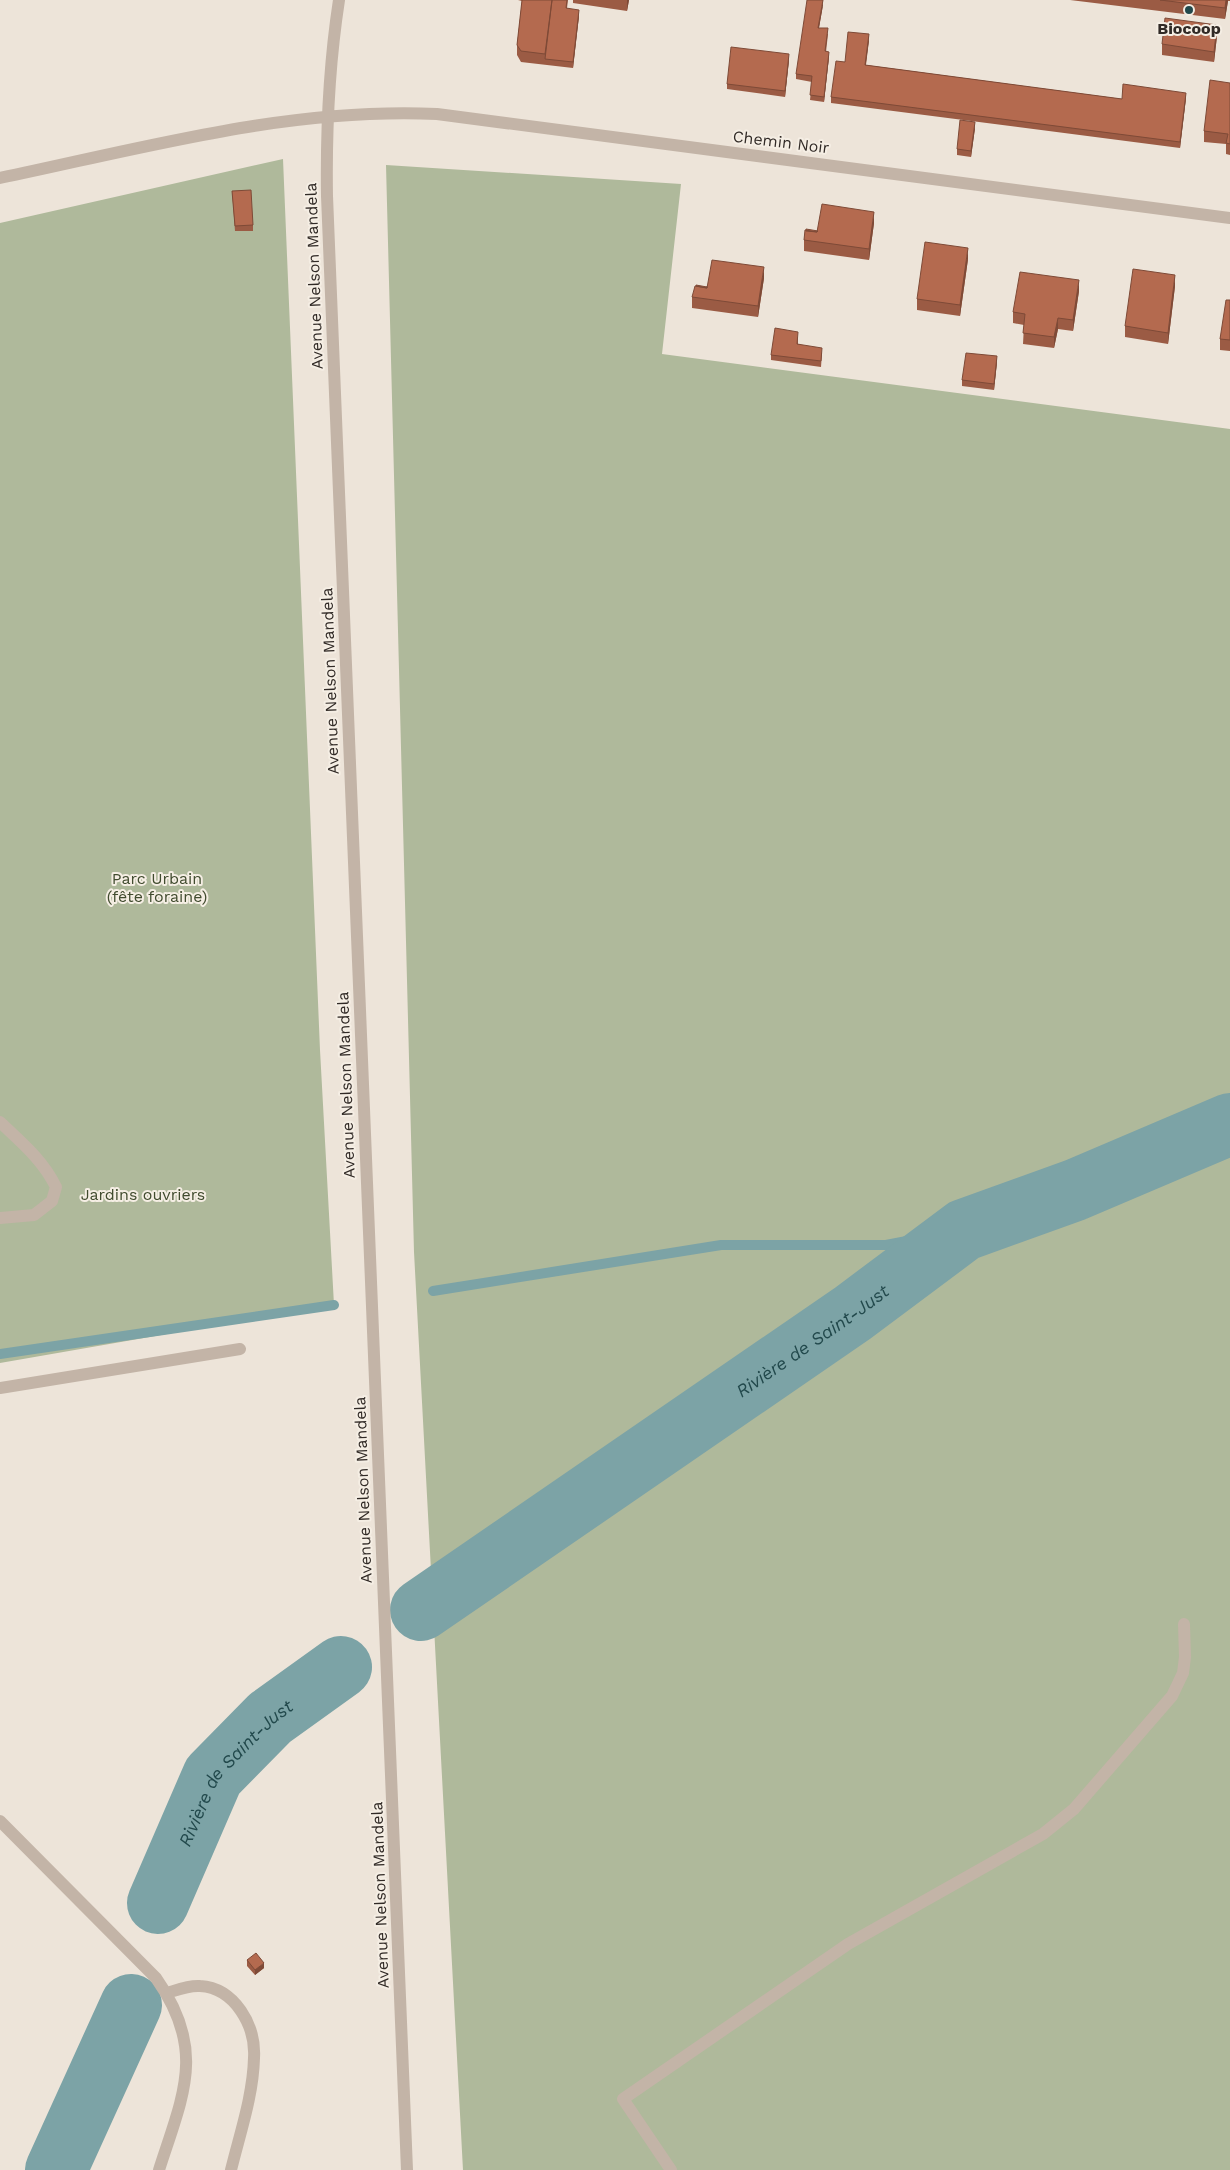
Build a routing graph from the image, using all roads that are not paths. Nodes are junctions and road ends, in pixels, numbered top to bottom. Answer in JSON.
{"nodes":[{"id":1,"x":339,"y":0,"type":"edge"},
{"id":2,"x":328,"y":117,"type":"junction"},
{"id":3,"x":0,"y":178,"type":"edge"},
{"id":4,"x":1230,"y":218,"type":"edge"},
{"id":5,"x":0,"y":1122,"type":"edge"},
{"id":6,"x":0,"y":1218,"type":"edge"},
{"id":7,"x":240,"y":1349,"type":"dead end"},
{"id":8,"x":0,"y":1388,"type":"edge"},
{"id":9,"x":1184,"y":1624,"type":"dead end"},
{"id":10,"x":0,"y":1821,"type":"edge"},
{"id":11,"x":167,"y":1993,"type":"junction"},
{"id":12,"x":158,"y":2170,"type":"edge"},
{"id":13,"x":232,"y":2170,"type":"edge"},
{"id":14,"x":407,"y":2170,"type":"edge"},
{"id":15,"x":671,"y":2170,"type":"edge"}],
"edges":[{"from":1,"to":2,"type":"street","name":"Avenue Nelson Mandela"},
{"from":2,"to":3,"type":"street","name":"Chemin Noir"},
{"from":2,"to":4,"type":"street","name":"Chemin Noir"},
{"from":2,"to":14,"type":"street","name":"Avenue Nelson Mandela"},
{"from":5,"to":6,"type":"street"},
{"from":7,"to":8,"type":"street"},
{"from":9,"to":15,"type":"street"},
{"from":10,"to":11,"type":"street"},
{"from":11,"to":12,"type":"street"},
{"from":11,"to":13,"type":"street"}]}
